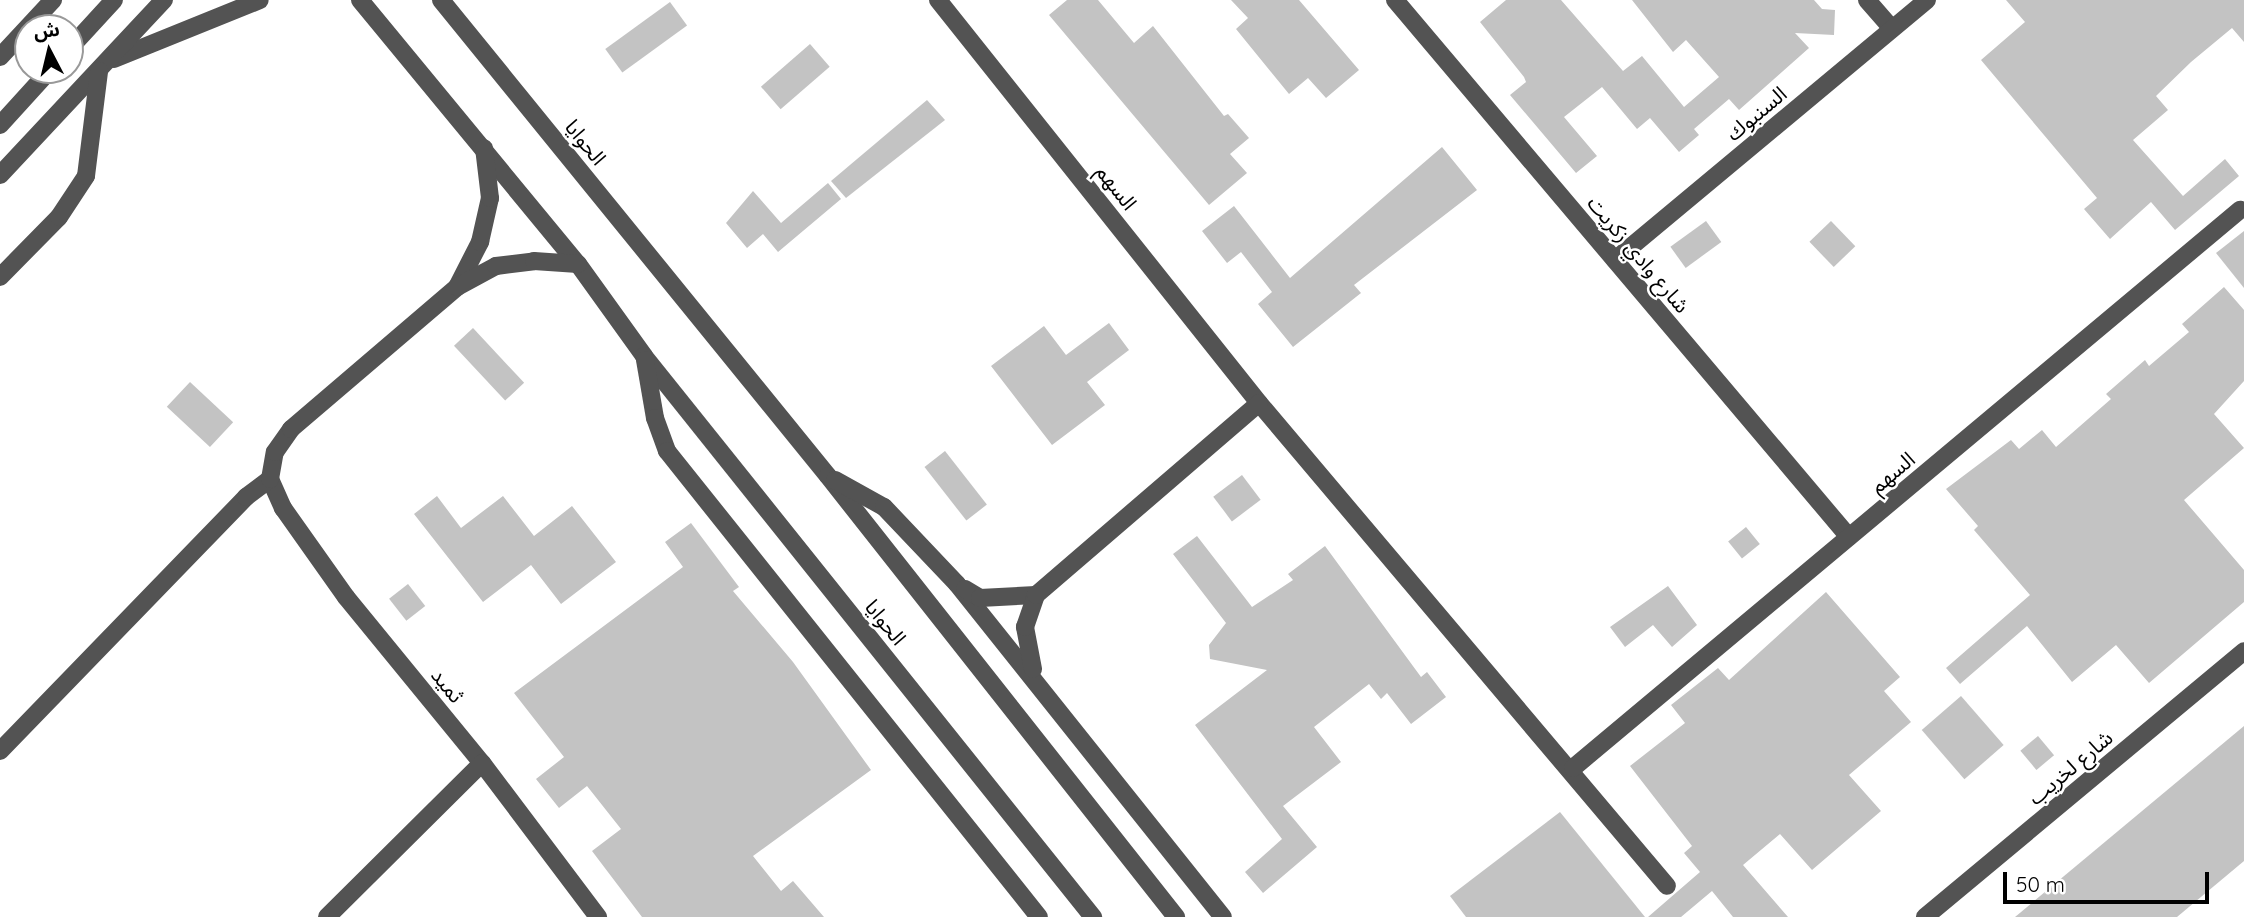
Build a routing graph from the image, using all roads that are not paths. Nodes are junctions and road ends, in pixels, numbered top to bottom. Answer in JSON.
{"nodes":[{"id":1,"x":53,"y":0,"type":"edge"},
{"id":2,"x":114,"y":0,"type":"edge"},
{"id":3,"x":164,"y":0,"type":"edge"},
{"id":4,"x":260,"y":0,"type":"edge"},
{"id":5,"x":441,"y":0,"type":"edge"},
{"id":6,"x":938,"y":0,"type":"edge"},
{"id":7,"x":1395,"y":0,"type":"edge"},
{"id":8,"x":1867,"y":0,"type":"edge"},
{"id":9,"x":1927,"y":0,"type":"edge"},
{"id":10,"x":359,"y":1,"type":"edge"},
{"id":11,"x":1892,"y":29,"type":"junction"},
{"id":12,"x":84,"y":33,"type":"edge"},
{"id":13,"x":0,"y":57,"type":"edge"},
{"id":14,"x":103,"y":66,"type":"junction"},
{"id":15,"x":37,"y":84,"type":"edge"},
{"id":16,"x":0,"y":125,"type":"edge"},
{"id":17,"x":484,"y":148,"type":"junction"},
{"id":18,"x":0,"y":175,"type":"edge"},
{"id":19,"x":2240,"y":210,"type":"dead end"},
{"id":20,"x":1615,"y":260,"type":"junction"},
{"id":21,"x":578,"y":264,"type":"junction"},
{"id":22,"x":0,"y":277,"type":"edge"},
{"id":23,"x":457,"y":287,"type":"junction"},
{"id":24,"x":644,"y":356,"type":"junction"},
{"id":25,"x":1259,"y":403,"type":"junction"},
{"id":26,"x":828,"y":476,"type":"junction"},
{"id":27,"x":270,"y":479,"type":"junction"},
{"id":28,"x":1849,"y":537,"type":"junction"},
{"id":29,"x":957,"y":584,"type":"junction"},
{"id":30,"x":1036,"y":595,"type":"junction"},
{"id":31,"x":2244,"y":651,"type":"edge"},
{"id":32,"x":1038,"y":681,"type":"junction"},
{"id":33,"x":0,"y":751,"type":"edge"},
{"id":34,"x":482,"y":763,"type":"junction"},
{"id":35,"x":1573,"y":768,"type":"junction"},
{"id":36,"x":1667,"y":886,"type":"dead end"},
{"id":37,"x":327,"y":917,"type":"edge"},
{"id":38,"x":598,"y":917,"type":"edge"},
{"id":39,"x":1039,"y":917,"type":"edge"},
{"id":40,"x":1093,"y":917,"type":"edge"},
{"id":41,"x":1176,"y":917,"type":"edge"},
{"id":42,"x":1223,"y":917,"type":"edge"},
{"id":43,"x":1925,"y":917,"type":"edge"}],
"edges":[{"from":1,"to":13,"type":"street"},
{"from":2,"to":12,"type":"street"},
{"from":3,"to":14,"type":"street"},
{"from":4,"to":14,"type":"street"},
{"from":5,"to":26,"type":"street","name":"الحوايا"},
{"from":6,"to":25,"type":"street","name":"السهم"},
{"from":7,"to":20,"type":"street","name":"شارع وادي زكريت"},
{"from":8,"to":11,"type":"street"},
{"from":9,"to":11,"type":"street","name":"السنبوك"},
{"from":10,"to":17,"type":"street","name":"الحوايا"},
{"from":11,"to":20,"type":"street","name":"السنبوك"},
{"from":14,"to":18,"type":"street"},
{"from":14,"to":22,"type":"street"},
{"from":15,"to":16,"type":"street"},
{"from":17,"to":21,"type":"street","name":"الحوايا"},
{"from":17,"to":23,"type":"street"},
{"from":19,"to":28,"type":"street","name":"السهم"},
{"from":20,"to":28,"type":"street","name":"شارع وادي زكريت"},
{"from":21,"to":23,"type":"street"},
{"from":21,"to":24,"type":"street","name":"الحوايا"},
{"from":23,"to":27,"type":"street"},
{"from":24,"to":39,"type":"street","name":"الحوايا"},
{"from":24,"to":40,"type":"street","name":"الحوايا"},
{"from":25,"to":30,"type":"street"},
{"from":25,"to":35,"type":"street","name":"السهم"},
{"from":26,"to":29,"type":"street","name":"الحوايا"},
{"from":26,"to":41,"type":"street","name":"الحوايا"},
{"from":27,"to":33,"type":"street"},
{"from":27,"to":34,"type":"street","name":"ثميد"},
{"from":28,"to":35,"type":"street","name":"السهم"},
{"from":29,"to":30,"type":"street"},
{"from":29,"to":32,"type":"street","name":"الحوايا"},
{"from":30,"to":32,"type":"street"},
{"from":31,"to":43,"type":"street","name":"شارع لخريب"},
{"from":32,"to":42,"type":"street","name":"الحوايا"},
{"from":34,"to":37,"type":"street"},
{"from":34,"to":38,"type":"street","name":"ثميد"},
{"from":35,"to":36,"type":"street","name":"السهم"}]}
